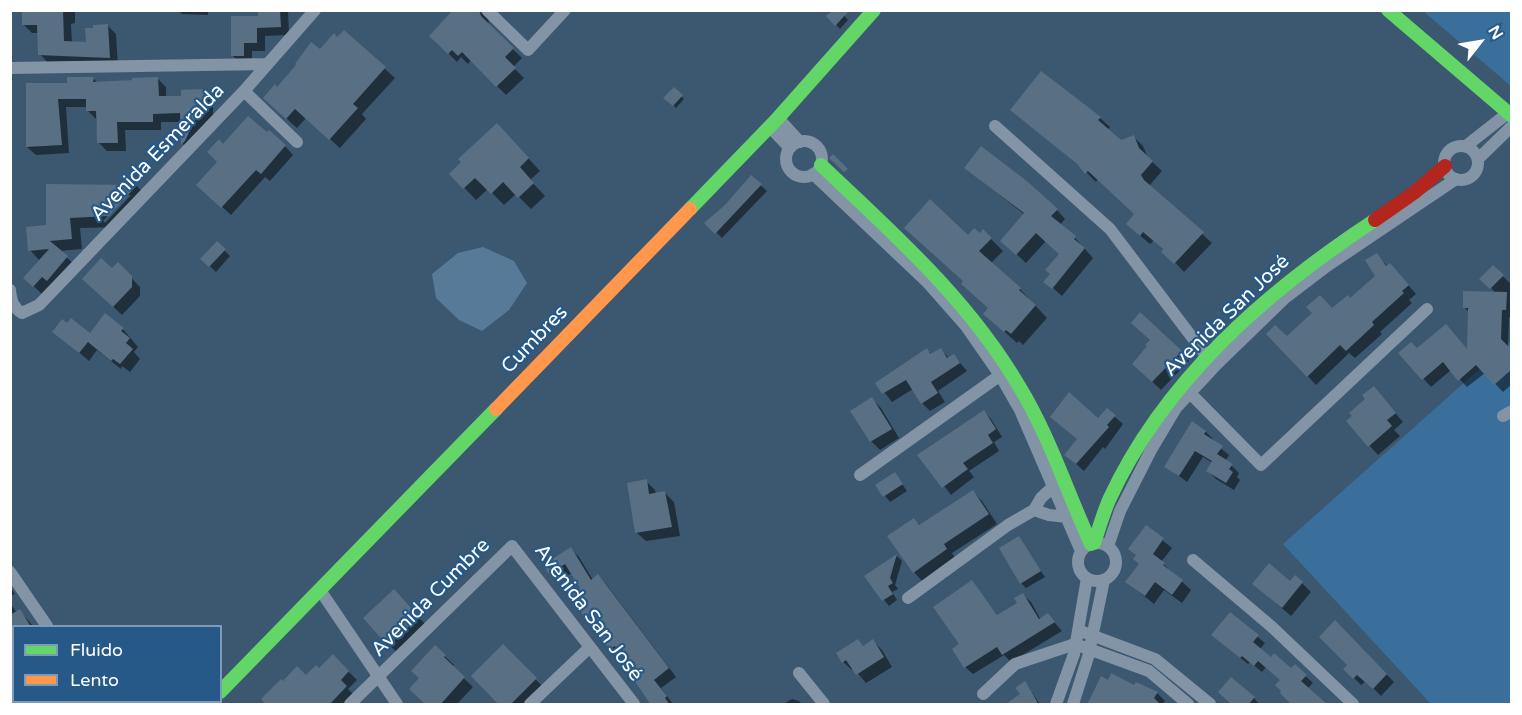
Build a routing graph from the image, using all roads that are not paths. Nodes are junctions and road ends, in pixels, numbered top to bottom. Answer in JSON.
{"nodes":[{"id":1,"x":315,"y":10,"type":"edge"},
{"id":2,"x":488,"y":10,"type":"edge"},
{"id":3,"x":565,"y":10,"type":"edge"},
{"id":4,"x":874,"y":10,"type":"edge"},
{"id":5,"x":1388,"y":10,"type":"edge"},
{"id":6,"x":268,"y":64,"type":"junction"},
{"id":7,"x":10,"y":68,"type":"edge"},
{"id":8,"x":244,"y":91,"type":"junction"},
{"id":9,"x":1510,"y":118,"type":"edge"},
{"id":10,"x":774,"y":122,"type":"junction"},
{"id":11,"x":995,"y":126,"type":"dead end"},
{"id":12,"x":297,"y":142,"type":"dead end"},
{"id":13,"x":795,"y":145,"type":"junction"},
{"id":14,"x":1466,"y":146,"type":"junction"},
{"id":15,"x":1478,"y":159,"type":"junction"},
{"id":16,"x":1444,"y":166,"type":"junction"},
{"id":17,"x":817,"y":170,"type":"junction"},
{"id":18,"x":1456,"y":179,"type":"junction"},
{"id":19,"x":10,"y":290,"type":"edge"},
{"id":20,"x":1427,"y":309,"type":"dead end"},
{"id":21,"x":1208,"y":357,"type":"junction"},
{"id":22,"x":1005,"y":372,"type":"junction"},
{"id":23,"x":1186,"y":389,"type":"junction"},
{"id":24,"x":860,"y":475,"type":"dead end"},
{"id":25,"x":1054,"y":486,"type":"junction"},
{"id":26,"x":1034,"y":510,"type":"junction"},
{"id":27,"x":1066,"y":517,"type":"junction"},
{"id":28,"x":512,"y":546,"type":"joint"},
{"id":29,"x":1093,"y":546,"type":"junction"},
{"id":30,"x":1193,"y":560,"type":"dead end"},
{"id":31,"x":10,"y":572,"type":"edge"},
{"id":32,"x":1087,"y":579,"type":"junction"},
{"id":33,"x":1104,"y":580,"type":"junction"},
{"id":34,"x":320,"y":590,"type":"junction"},
{"id":35,"x":908,"y":598,"type":"dead end"},
{"id":36,"x":46,"y":625,"type":"edge"},
{"id":37,"x":1078,"y":630,"type":"junction"},
{"id":38,"x":1093,"y":634,"type":"junction"},
{"id":39,"x":1075,"y":644,"type":"junction"},
{"id":40,"x":590,"y":647,"type":"junction"},
{"id":41,"x":1089,"y":649,"type":"junction"},
{"id":42,"x":799,"y":673,"type":"dead end"},
{"id":43,"x":377,"y":678,"type":"junction"},
{"id":44,"x":222,"y":690,"type":"edge"},
{"id":45,"x":983,"y":694,"type":"dead end"},
{"id":46,"x":350,"y":705,"type":"edge"},
{"id":47,"x":397,"y":705,"type":"edge"},
{"id":48,"x":530,"y":705,"type":"edge"},
{"id":49,"x":634,"y":705,"type":"edge"},
{"id":50,"x":824,"y":705,"type":"edge"},
{"id":51,"x":1056,"y":705,"type":"edge"},
{"id":52,"x":1073,"y":705,"type":"edge"},
{"id":53,"x":1188,"y":705,"type":"edge"},
{"id":54,"x":1210,"y":705,"type":"edge"},
{"id":55,"x":1353,"y":705,"type":"edge"}],
"edges":[{"from":1,"to":6,"type":"street","name":"Avenida Esmeralda"},
{"from":2,"to":3,"type":"street"},
{"from":4,"to":10,"type":"street","name":"Cumbres"},
{"from":5,"to":9,"type":"street"},
{"from":6,"to":7,"type":"street"},
{"from":6,"to":8,"type":"street","name":"Avenida Esmeralda"},
{"from":8,"to":12,"type":"street"},
{"from":8,"to":19,"type":"street","name":"Avenida Esmeralda"},
{"from":9,"to":14,"type":"street"},
{"from":9,"to":15,"type":"street"},
{"from":10,"to":13,"type":"street"},
{"from":10,"to":34,"type":"street","name":"Cumbres"},
{"from":11,"to":21,"type":"street"},
{"from":13,"to":17,"type":"street"},
{"from":13,"to":17,"type":"street"},
{"from":14,"to":15,"type":"street"},
{"from":14,"to":16,"type":"street"},
{"from":15,"to":18,"type":"street"},
{"from":16,"to":18,"type":"street"},
{"from":16,"to":21,"type":"street","name":"Avenida San José"},
{"from":17,"to":22,"type":"street"},
{"from":18,"to":23,"type":"street","name":"Avenida San José"},
{"from":20,"to":23,"type":"street"},
{"from":21,"to":23,"type":"street","name":"Avenida San José"},
{"from":22,"to":24,"type":"street"},
{"from":22,"to":25,"type":"street"},
{"from":22,"to":29,"type":"street"},
{"from":23,"to":29,"type":"street","name":"Avenida San José"},
{"from":25,"to":26,"type":"street"},
{"from":25,"to":27,"type":"street"},
{"from":26,"to":27,"type":"street"},
{"from":26,"to":35,"type":"street"},
{"from":27,"to":29,"type":"street"},
{"from":28,"to":40,"type":"street","name":"Avenida San José"},
{"from":28,"to":43,"type":"street","name":"Avenida Cumbre"},
{"from":29,"to":32,"type":"street"},
{"from":29,"to":33,"type":"street"},
{"from":30,"to":55,"type":"street"},
{"from":31,"to":36,"type":"street"},
{"from":32,"to":33,"type":"street"},
{"from":32,"to":37,"type":"street"},
{"from":33,"to":38,"type":"street"},
{"from":34,"to":43,"type":"street","name":"Avenida Cumbre"},
{"from":34,"to":44,"type":"street","name":"Cumbres"},
{"from":37,"to":38,"type":"street"},
{"from":37,"to":39,"type":"street"},
{"from":38,"to":41,"type":"street"},
{"from":38,"to":54,"type":"street"},
{"from":39,"to":41,"type":"street"},
{"from":39,"to":45,"type":"street"},
{"from":39,"to":51,"type":"street"},
{"from":40,"to":48,"type":"street"},
{"from":40,"to":49,"type":"street","name":"Avenida San José"},
{"from":41,"to":52,"type":"street"},
{"from":41,"to":53,"type":"street"},
{"from":42,"to":50,"type":"street"},
{"from":43,"to":46,"type":"street","name":"Avenida Cumbre"},
{"from":43,"to":47,"type":"street","name":"Avenida Cumbre"}]}
